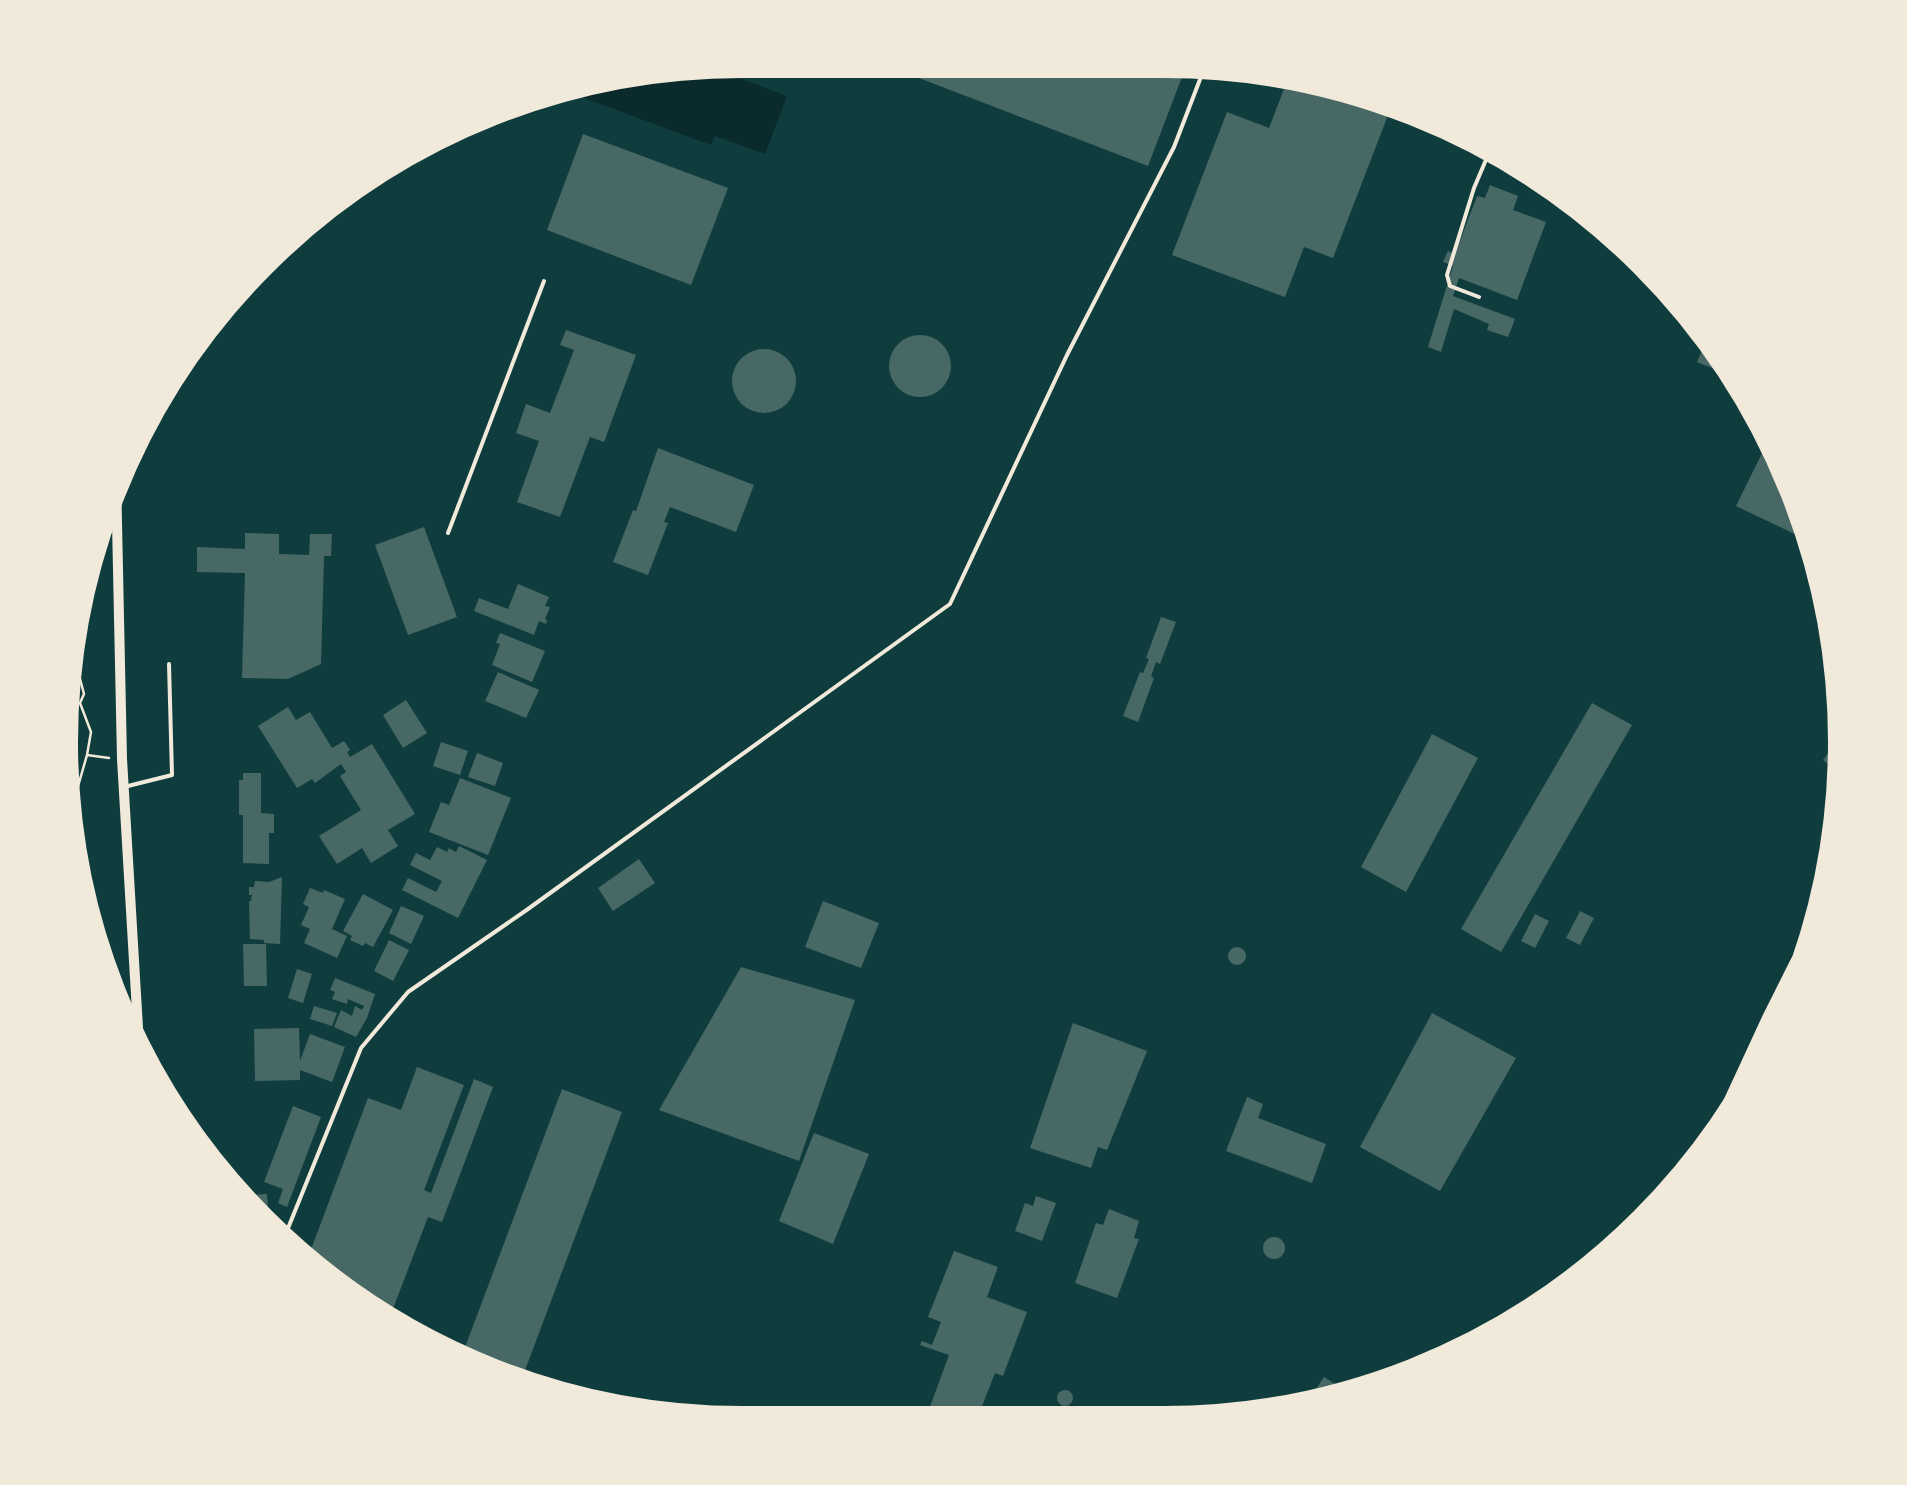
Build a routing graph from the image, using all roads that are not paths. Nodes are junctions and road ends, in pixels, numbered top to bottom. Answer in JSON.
{"nodes":[{"id":1,"x":1202,"y":74,"type":"edge"},
{"id":2,"x":1488,"y":156,"type":"edge"},
{"id":3,"x":544,"y":281,"type":"dead end"},
{"id":4,"x":1480,"y":296,"type":"dead end"},
{"id":5,"x":117,"y":505,"type":"edge"},
{"id":6,"x":448,"y":532,"type":"dead end"},
{"id":7,"x":169,"y":664,"type":"dead end"},
{"id":8,"x":124,"y":788,"type":"junction"},
{"id":9,"x":1800,"y":955,"type":"edge"},
{"id":10,"x":139,"y":1033,"type":"edge"},
{"id":11,"x":1721,"y":1116,"type":"edge"},
{"id":12,"x":286,"y":1232,"type":"edge"}],
"edges":[{"from":1,"to":12,"type":"lane"},
{"from":2,"to":4,"type":"lane"},
{"from":3,"to":6,"type":"lane"},
{"from":5,"to":8,"type":"street"},
{"from":7,"to":8,"type":"lane"},
{"from":8,"to":10,"type":"street"},
{"from":9,"to":11,"type":"main road"}]}
